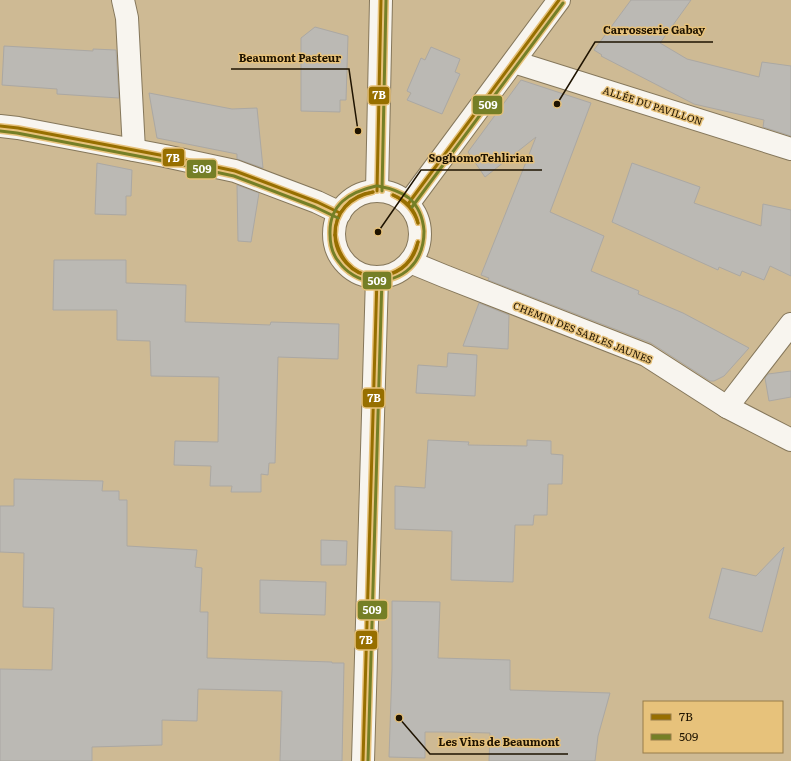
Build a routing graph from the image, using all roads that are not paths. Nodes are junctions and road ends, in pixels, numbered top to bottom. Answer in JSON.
{"nodes":[{"id":1,"x":123,"y":0,"type":"edge"},
{"id":2,"x":381,"y":0,"type":"edge"},
{"id":3,"x":559,"y":0,"type":"edge"},
{"id":4,"x":514,"y":62,"type":"junction"},
{"id":5,"x":0,"y":126,"type":"edge"},
{"id":6,"x":791,"y":149,"type":"edge"},
{"id":7,"x":134,"y":150,"type":"junction"},
{"id":8,"x":377,"y":191,"type":"junction"},
{"id":9,"x":408,"y":204,"type":"junction"},
{"id":10,"x":340,"y":213,"type":"junction"},
{"id":11,"x":410,"y":262,"type":"junction"},
{"id":12,"x":377,"y":277,"type":"junction"},
{"id":13,"x":791,"y":324,"type":"edge"},
{"id":14,"x":727,"y":407,"type":"junction"},
{"id":15,"x":791,"y":440,"type":"edge"},
{"id":16,"x":362,"y":761,"type":"edge"}],
"edges":[{"from":1,"to":7,"type":"street"},
{"from":2,"to":8,"type":"street"},
{"from":3,"to":4,"type":"street"},
{"from":4,"to":6,"type":"street","name":"ALLÉE DU PAVILLON"},
{"from":4,"to":9,"type":"street"},
{"from":5,"to":7,"type":"street"},
{"from":7,"to":10,"type":"street"},
{"from":8,"to":9,"type":"street"},
{"from":8,"to":10,"type":"street"},
{"from":9,"to":11,"type":"street"},
{"from":10,"to":12,"type":"street"},
{"from":11,"to":12,"type":"street"},
{"from":11,"to":14,"type":"street","name":"CHEMIN DES SABLES JAUNES"},
{"from":12,"to":16,"type":"street"},
{"from":13,"to":14,"type":"street"},
{"from":14,"to":15,"type":"street","name":"CHEMIN DES SABLES JAUNES"}]}
